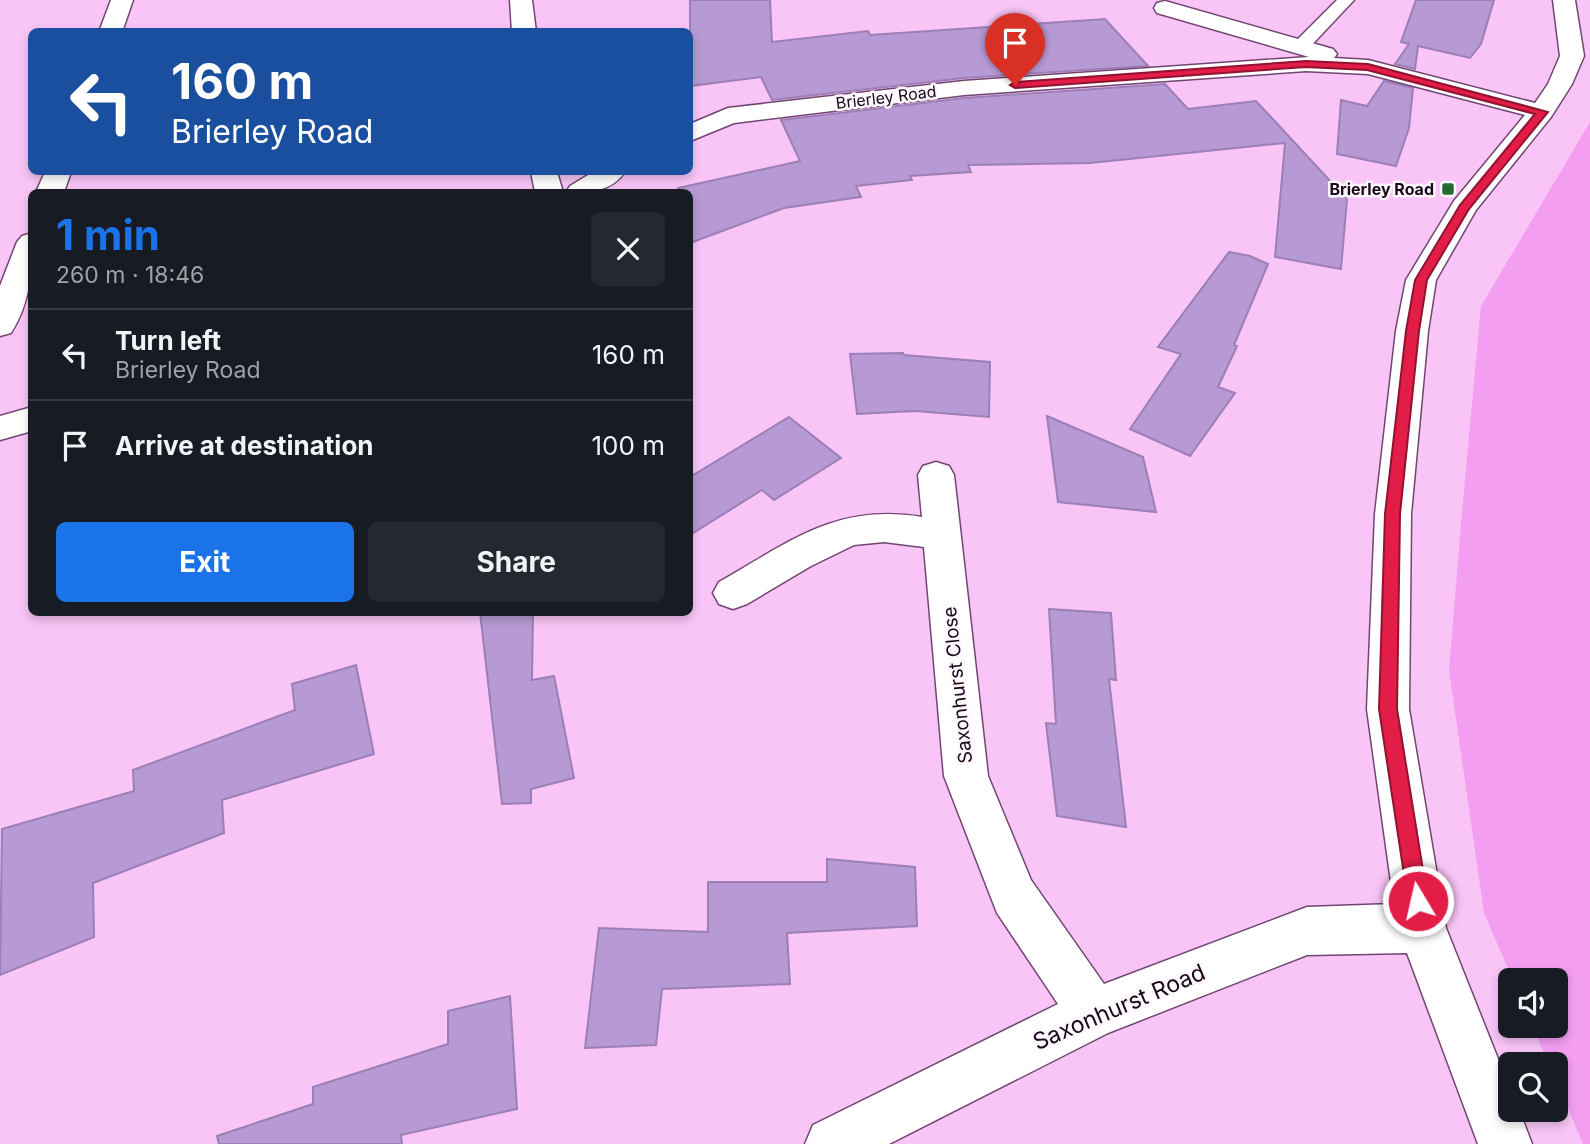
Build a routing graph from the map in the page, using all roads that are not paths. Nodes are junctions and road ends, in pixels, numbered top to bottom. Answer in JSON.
{"nodes":[{"id":1,"x":122,"y":0,"type":"edge"},
{"id":2,"x":521,"y":0,"type":"edge"},
{"id":3,"x":1346,"y":0,"type":"edge"},
{"id":4,"x":1564,"y":0,"type":"edge"},
{"id":5,"x":1162,"y":4,"type":"edge"},
{"id":6,"x":112,"y":28,"type":"edge"},
{"id":7,"x":524,"y":28,"type":"edge"},
{"id":8,"x":1300,"y":47,"type":"junction"},
{"id":9,"x":1368,"y":67,"type":"junction"},
{"id":10,"x":1216,"y":71,"type":"junction"},
{"id":11,"x":1542,"y":112,"type":"junction"},
{"id":12,"x":728,"y":116,"type":"junction"},
{"id":13,"x":693,"y":119,"type":"edge"},
{"id":14,"x":693,"y":132,"type":"edge"},
{"id":15,"x":606,"y":175,"type":"edge"},
{"id":16,"x":585,"y":189,"type":"edge"},
{"id":17,"x":28,"y":252,"type":"edge"},
{"id":18,"x":0,"y":326,"type":"edge"},
{"id":19,"x":28,"y":420,"type":"edge"},
{"id":20,"x":0,"y":428,"type":"edge"},
{"id":21,"x":936,"y":475,"type":"dead end"},
{"id":22,"x":942,"y":534,"type":"junction"},
{"id":23,"x":733,"y":593,"type":"dead end"},
{"id":24,"x":1422,"y":928,"type":"junction"},
{"id":25,"x":1094,"y":1013,"type":"junction"},
{"id":26,"x":832,"y":1144,"type":"edge"},
{"id":27,"x":1505,"y":1144,"type":"edge"}],
"edges":[{"from":1,"to":6,"type":"street"},
{"from":2,"to":7,"type":"street"},
{"from":3,"to":8,"type":"lane"},
{"from":4,"to":11,"type":"street"},
{"from":5,"to":8,"type":"street"},
{"from":5,"to":10,"type":"street"},
{"from":8,"to":9,"type":"street"},
{"from":9,"to":10,"type":"street","name":"Brierley Road"},
{"from":9,"to":11,"type":"street","name":"Brierley Road"},
{"from":10,"to":12,"type":"street","name":"Brierley Road"},
{"from":11,"to":24,"type":"street"},
{"from":12,"to":13,"type":"street"},
{"from":12,"to":14,"type":"street","name":"Brierley Road"},
{"from":15,"to":16,"type":"street"},
{"from":17,"to":18,"type":"street"},
{"from":19,"to":20,"type":"street"},
{"from":21,"to":22,"type":"street","name":"Saxonhurst Close"},
{"from":22,"to":23,"type":"street"},
{"from":22,"to":25,"type":"street","name":"Saxonhurst Close"},
{"from":24,"to":25,"type":"street","name":"Saxonhurst Road"},
{"from":24,"to":27,"type":"street"},
{"from":25,"to":26,"type":"street","name":"Saxonhurst Road"}]}
